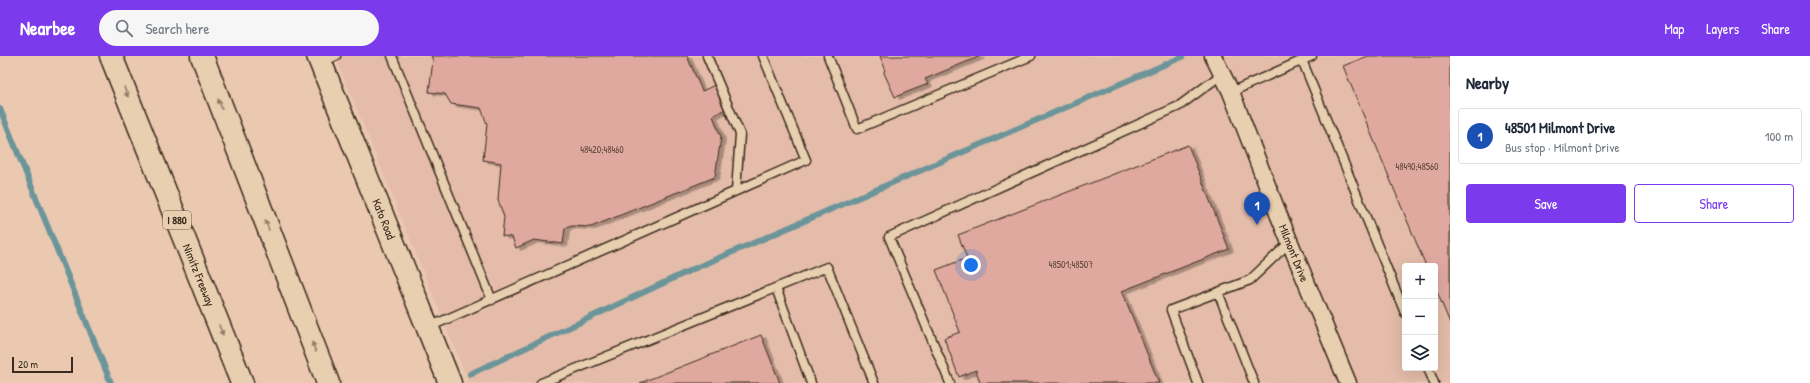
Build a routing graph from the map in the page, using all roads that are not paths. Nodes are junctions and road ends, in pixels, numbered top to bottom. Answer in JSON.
{"nodes":[{"id":1,"x":111,"y":56,"type":"edge"},
{"id":2,"x":202,"y":56,"type":"edge"},
{"id":3,"x":392,"y":56,"type":"edge"},
{"id":4,"x":707,"y":56,"type":"edge"},
{"id":5,"x":763,"y":56,"type":"edge"},
{"id":6,"x":828,"y":56,"type":"edge"},
{"id":7,"x":1031,"y":56,"type":"edge"},
{"id":8,"x":1214,"y":56,"type":"edge"},
{"id":9,"x":1312,"y":56,"type":"edge"},
{"id":10,"x":325,"y":58,"type":"edge"},
{"id":11,"x":1302,"y":60,"type":"junction"},
{"id":12,"x":1221,"y":74,"type":"junction"},
{"id":13,"x":1231,"y":92,"type":"junction"},
{"id":14,"x":736,"y":191,"type":"junction"},
{"id":15,"x":1290,"y":242,"type":"junction"},
{"id":16,"x":776,"y":288,"type":"junction"},
{"id":17,"x":1218,"y":292,"type":"junction"},
{"id":18,"x":492,"y":300,"type":"junction"},
{"id":19,"x":1402,"y":306,"type":"edge"},
{"id":20,"x":428,"y":328,"type":"junction"},
{"id":21,"x":1429,"y":371,"type":"edge"},
{"id":22,"x":242,"y":383,"type":"edge"},
{"id":23,"x":328,"y":383,"type":"edge"},
{"id":24,"x":450,"y":383,"type":"edge"},
{"id":25,"x":541,"y":383,"type":"edge"},
{"id":26,"x":811,"y":383,"type":"edge"},
{"id":27,"x":874,"y":383,"type":"edge"},
{"id":28,"x":950,"y":383,"type":"edge"},
{"id":29,"x":1198,"y":383,"type":"edge"},
{"id":30,"x":1254,"y":383,"type":"edge"},
{"id":31,"x":1348,"y":383,"type":"edge"},
{"id":32,"x":1434,"y":383,"type":"edge"}],
"edges":[{"from":1,"to":22,"type":"main road","name":"Nimitz Freeway","number":"I 880","one_way":true},
{"from":23,"to":2,"type":"main road","one_way":true},
{"from":3,"to":18,"type":"lane"},
{"from":4,"to":14,"type":"lane"},
{"from":5,"to":14,"type":"lane"},
{"from":6,"to":7,"type":"lane"},
{"from":8,"to":12,"type":"street","name":"Milmont Drive"},
{"from":9,"to":11,"type":"lane"},
{"from":10,"to":20,"type":"main road","name":"Kato Road"},
{"from":11,"to":13,"type":"lane"},
{"from":11,"to":19,"type":"lane"},
{"from":12,"to":13,"type":"street","name":"Milmont Drive"},
{"from":12,"to":28,"type":"lane"},
{"from":13,"to":15,"type":"street","name":"Milmont Drive"},
{"from":14,"to":18,"type":"lane"},
{"from":15,"to":17,"type":"lane"},
{"from":15,"to":31,"type":"street","name":"Milmont Drive"},
{"from":16,"to":25,"type":"lane"},
{"from":16,"to":26,"type":"lane"},
{"from":16,"to":27,"type":"lane"},
{"from":17,"to":29,"type":"lane"},
{"from":17,"to":30,"type":"lane"},
{"from":18,"to":20,"type":"lane"},
{"from":20,"to":24,"type":"main road","name":"Kato Road"},
{"from":21,"to":32,"type":"lane"}]}
